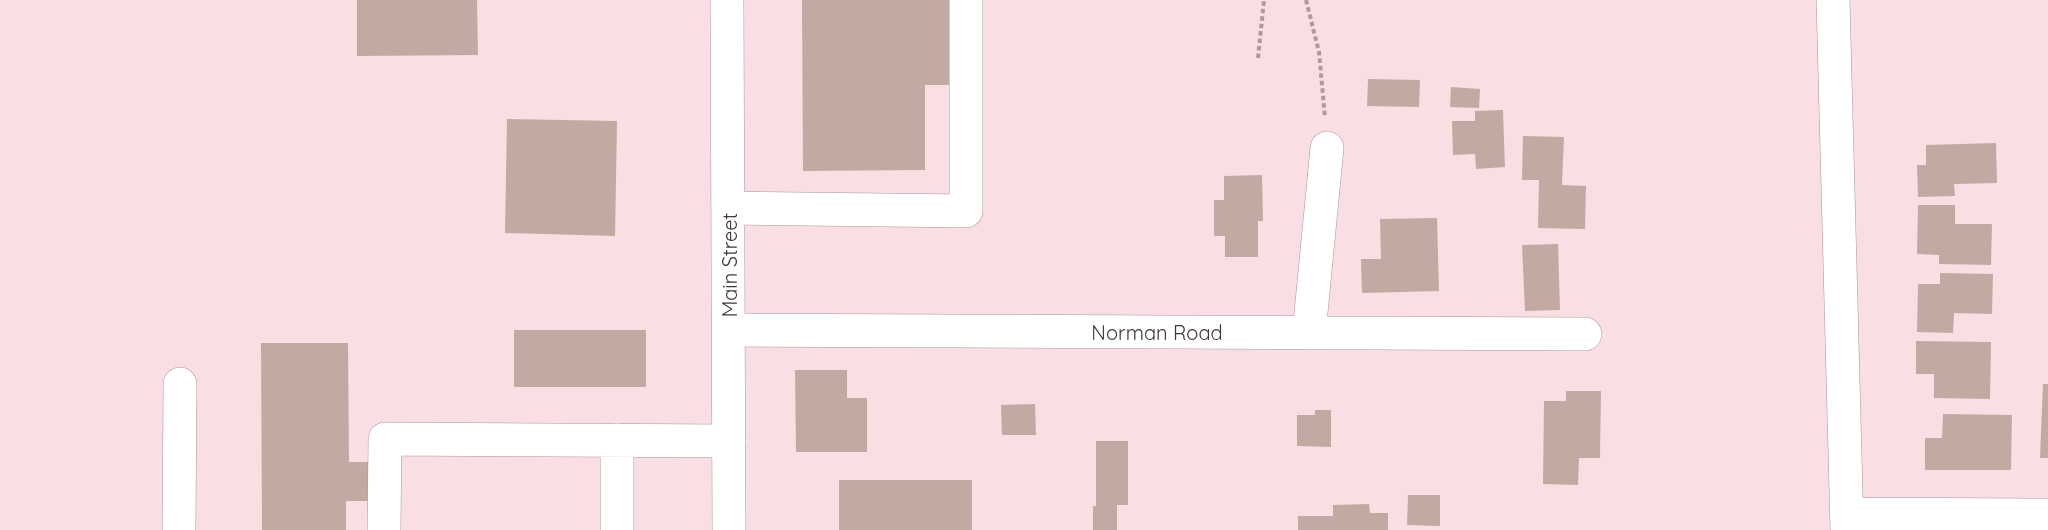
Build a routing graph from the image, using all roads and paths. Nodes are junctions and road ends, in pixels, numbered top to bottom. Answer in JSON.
{"nodes":[{"id":1,"x":727,"y":0,"type":"edge"},
{"id":2,"x":966,"y":0,"type":"edge"},
{"id":3,"x":1264,"y":0,"type":"edge"},
{"id":4,"x":1306,"y":0,"type":"edge"},
{"id":5,"x":1833,"y":0,"type":"edge"},
{"id":6,"x":1258,"y":58,"type":"dead end"},
{"id":7,"x":1327,"y":148,"type":"joint"},
{"id":8,"x":729,"y":208,"type":"junction"},
{"id":9,"x":730,"y":330,"type":"junction"},
{"id":10,"x":1309,"y":333,"type":"junction"},
{"id":11,"x":1585,"y":334,"type":"dead end"},
{"id":12,"x":180,"y":384,"type":"dead end"},
{"id":13,"x":618,"y":440,"type":"junction"},
{"id":14,"x":729,"y":441,"type":"junction"},
{"id":15,"x":2048,"y":515,"type":"edge"},
{"id":16,"x":1847,"y":522,"type":"edge"},
{"id":17,"x":179,"y":530,"type":"edge"},
{"id":18,"x":384,"y":530,"type":"edge"},
{"id":19,"x":617,"y":530,"type":"edge"},
{"id":20,"x":729,"y":530,"type":"edge"}],
"edges":[{"from":1,"to":8,"type":"street","name":"Main Street"},
{"from":2,"to":8,"type":"street"},
{"from":3,"to":6,"type":"path"},
{"from":4,"to":7,"type":"path"},
{"from":5,"to":16,"type":"street"},
{"from":7,"to":10,"type":"street"},
{"from":8,"to":9,"type":"street","name":"Main Street"},
{"from":9,"to":10,"type":"street","name":"Norman Road"},
{"from":9,"to":14,"type":"street","name":"Main Street"},
{"from":10,"to":11,"type":"street","name":"Norman Road"},
{"from":12,"to":17,"type":"street"},
{"from":13,"to":14,"type":"street"},
{"from":13,"to":18,"type":"street"},
{"from":13,"to":19,"type":"street"},
{"from":14,"to":20,"type":"street","name":"Main Street"},
{"from":15,"to":16,"type":"street"}]}
